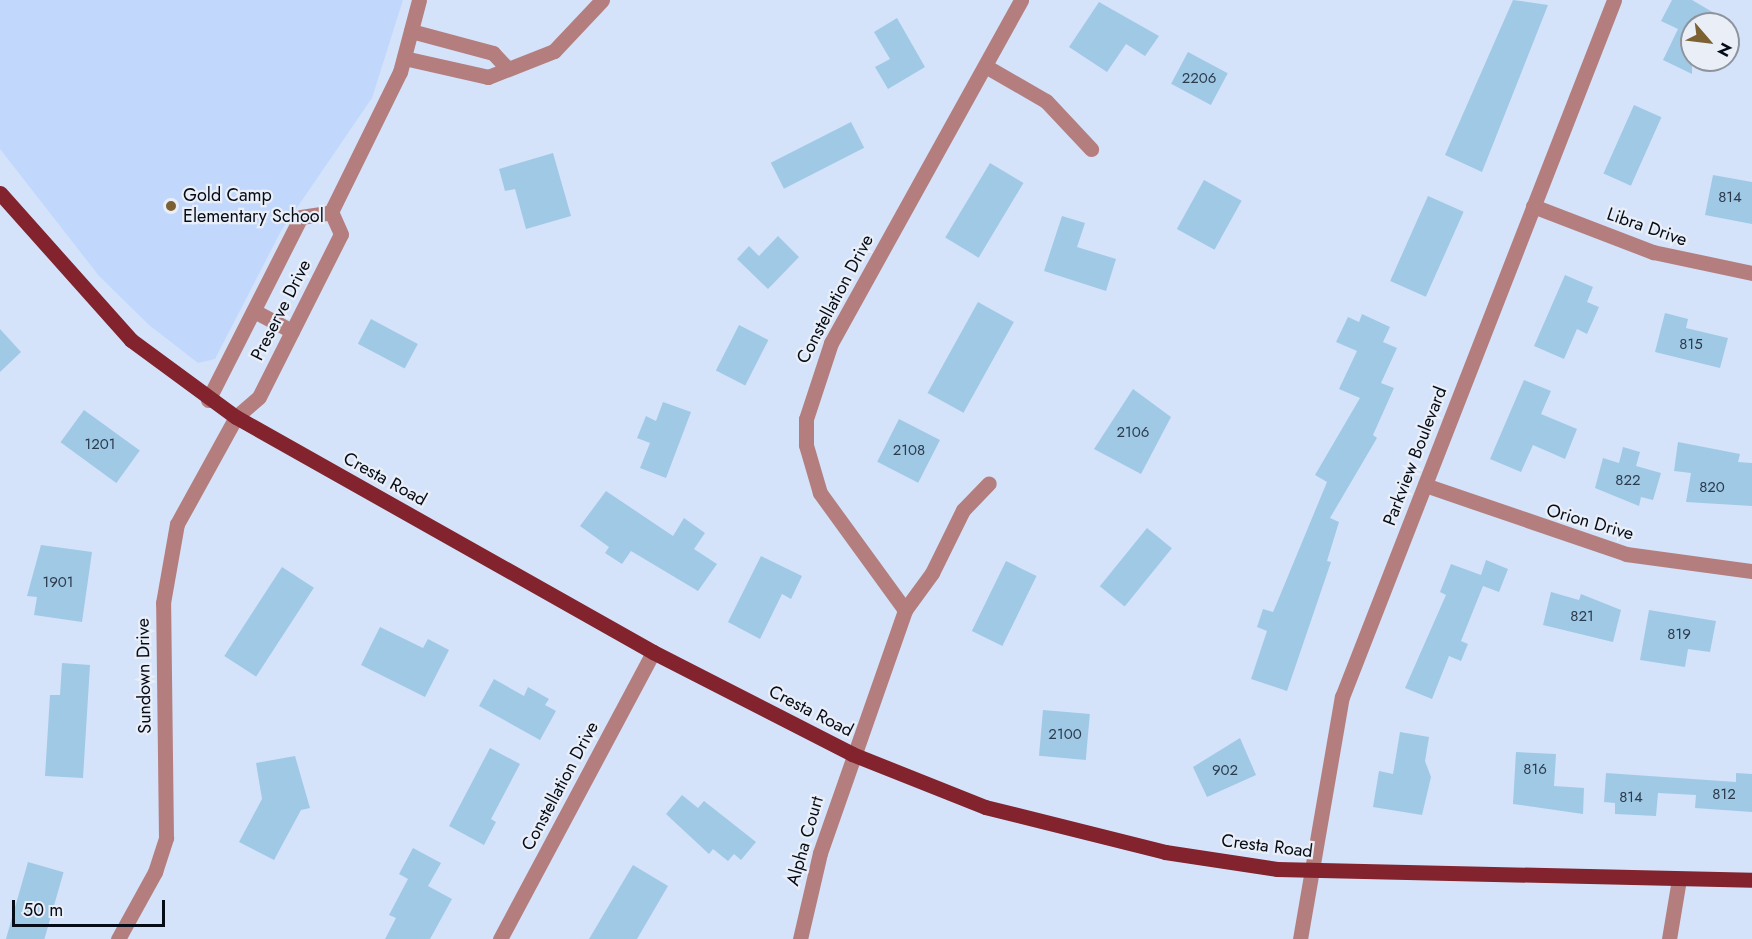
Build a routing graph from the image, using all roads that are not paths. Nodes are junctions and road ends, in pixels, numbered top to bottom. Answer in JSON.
{"nodes":[{"id":1,"x":419,"y":0,"type":"edge"},
{"id":2,"x":602,"y":0,"type":"edge"},
{"id":3,"x":1022,"y":0,"type":"edge"},
{"id":4,"x":1614,"y":0,"type":"edge"},
{"id":5,"x":411,"y":31,"type":"junction"},
{"id":6,"x":404,"y":58,"type":"junction"},
{"id":7,"x":506,"y":67,"type":"junction"},
{"id":8,"x":987,"y":67,"type":"junction"},
{"id":9,"x":1091,"y":149,"type":"dead end"},
{"id":10,"x":0,"y":193,"type":"edge"},
{"id":11,"x":1533,"y":206,"type":"junction"},
{"id":12,"x":332,"y":212,"type":"junction"},
{"id":13,"x":1752,"y":273,"type":"edge"},
{"id":14,"x":254,"y":311,"type":"junction"},
{"id":15,"x":292,"y":331,"type":"junction"},
{"id":16,"x":208,"y":400,"type":"junction"},
{"id":17,"x":236,"y":417,"type":"junction"},
{"id":18,"x":989,"y":483,"type":"dead end"},
{"id":19,"x":1425,"y":485,"type":"junction"},
{"id":20,"x":1752,"y":571,"type":"edge"},
{"id":21,"x":905,"y":610,"type":"junction"},
{"id":22,"x":653,"y":652,"type":"junction"},
{"id":23,"x":852,"y":754,"type":"junction"},
{"id":24,"x":1310,"y":871,"type":"junction"},
{"id":25,"x":1679,"y":879,"type":"junction"},
{"id":26,"x":1752,"y":880,"type":"edge"},
{"id":27,"x":118,"y":939,"type":"edge"},
{"id":28,"x":500,"y":939,"type":"edge"},
{"id":29,"x":800,"y":939,"type":"edge"},
{"id":30,"x":1300,"y":939,"type":"edge"},
{"id":31,"x":1669,"y":939,"type":"edge"}],
"edges":[{"from":1,"to":5,"type":"street"},
{"from":2,"to":7,"type":"street"},
{"from":3,"to":8,"type":"street","name":"Constellation Drive"},
{"from":4,"to":11,"type":"street","name":"Parkview Boulevard"},
{"from":5,"to":6,"type":"street"},
{"from":5,"to":7,"type":"street"},
{"from":6,"to":7,"type":"street"},
{"from":6,"to":12,"type":"street"},
{"from":8,"to":9,"type":"street"},
{"from":8,"to":21,"type":"street","name":"Constellation Drive"},
{"from":10,"to":16,"type":"main road","name":"Cresta Road"},
{"from":11,"to":13,"type":"street","name":"Libra Drive"},
{"from":11,"to":19,"type":"street","name":"Parkview Boulevard"},
{"from":12,"to":14,"type":"street","name":"Preserve Drive"},
{"from":12,"to":15,"type":"street","name":"Preserve Drive"},
{"from":14,"to":15,"type":"street"},
{"from":14,"to":16,"type":"street","name":"Preserve Drive"},
{"from":15,"to":17,"type":"street","name":"Preserve Drive"},
{"from":16,"to":17,"type":"main road","name":"Cresta Road"},
{"from":17,"to":22,"type":"main road","name":"Cresta Road"},
{"from":17,"to":27,"type":"street","name":"Sundown Drive"},
{"from":18,"to":21,"type":"street"},
{"from":19,"to":20,"type":"street","name":"Orion Drive"},
{"from":19,"to":24,"type":"street","name":"Parkview Boulevard"},
{"from":21,"to":23,"type":"street"},
{"from":22,"to":23,"type":"main road","name":"Cresta Road"},
{"from":22,"to":28,"type":"street","name":"Constellation Drive"},
{"from":23,"to":24,"type":"main road","name":"Cresta Road"},
{"from":23,"to":29,"type":"street","name":"Alpha Court"},
{"from":24,"to":25,"type":"main road","name":"Cresta Road"},
{"from":24,"to":30,"type":"street","name":"Parkview Boulevard"},
{"from":25,"to":26,"type":"main road","name":"Cresta Road"},
{"from":25,"to":31,"type":"street"}]}
